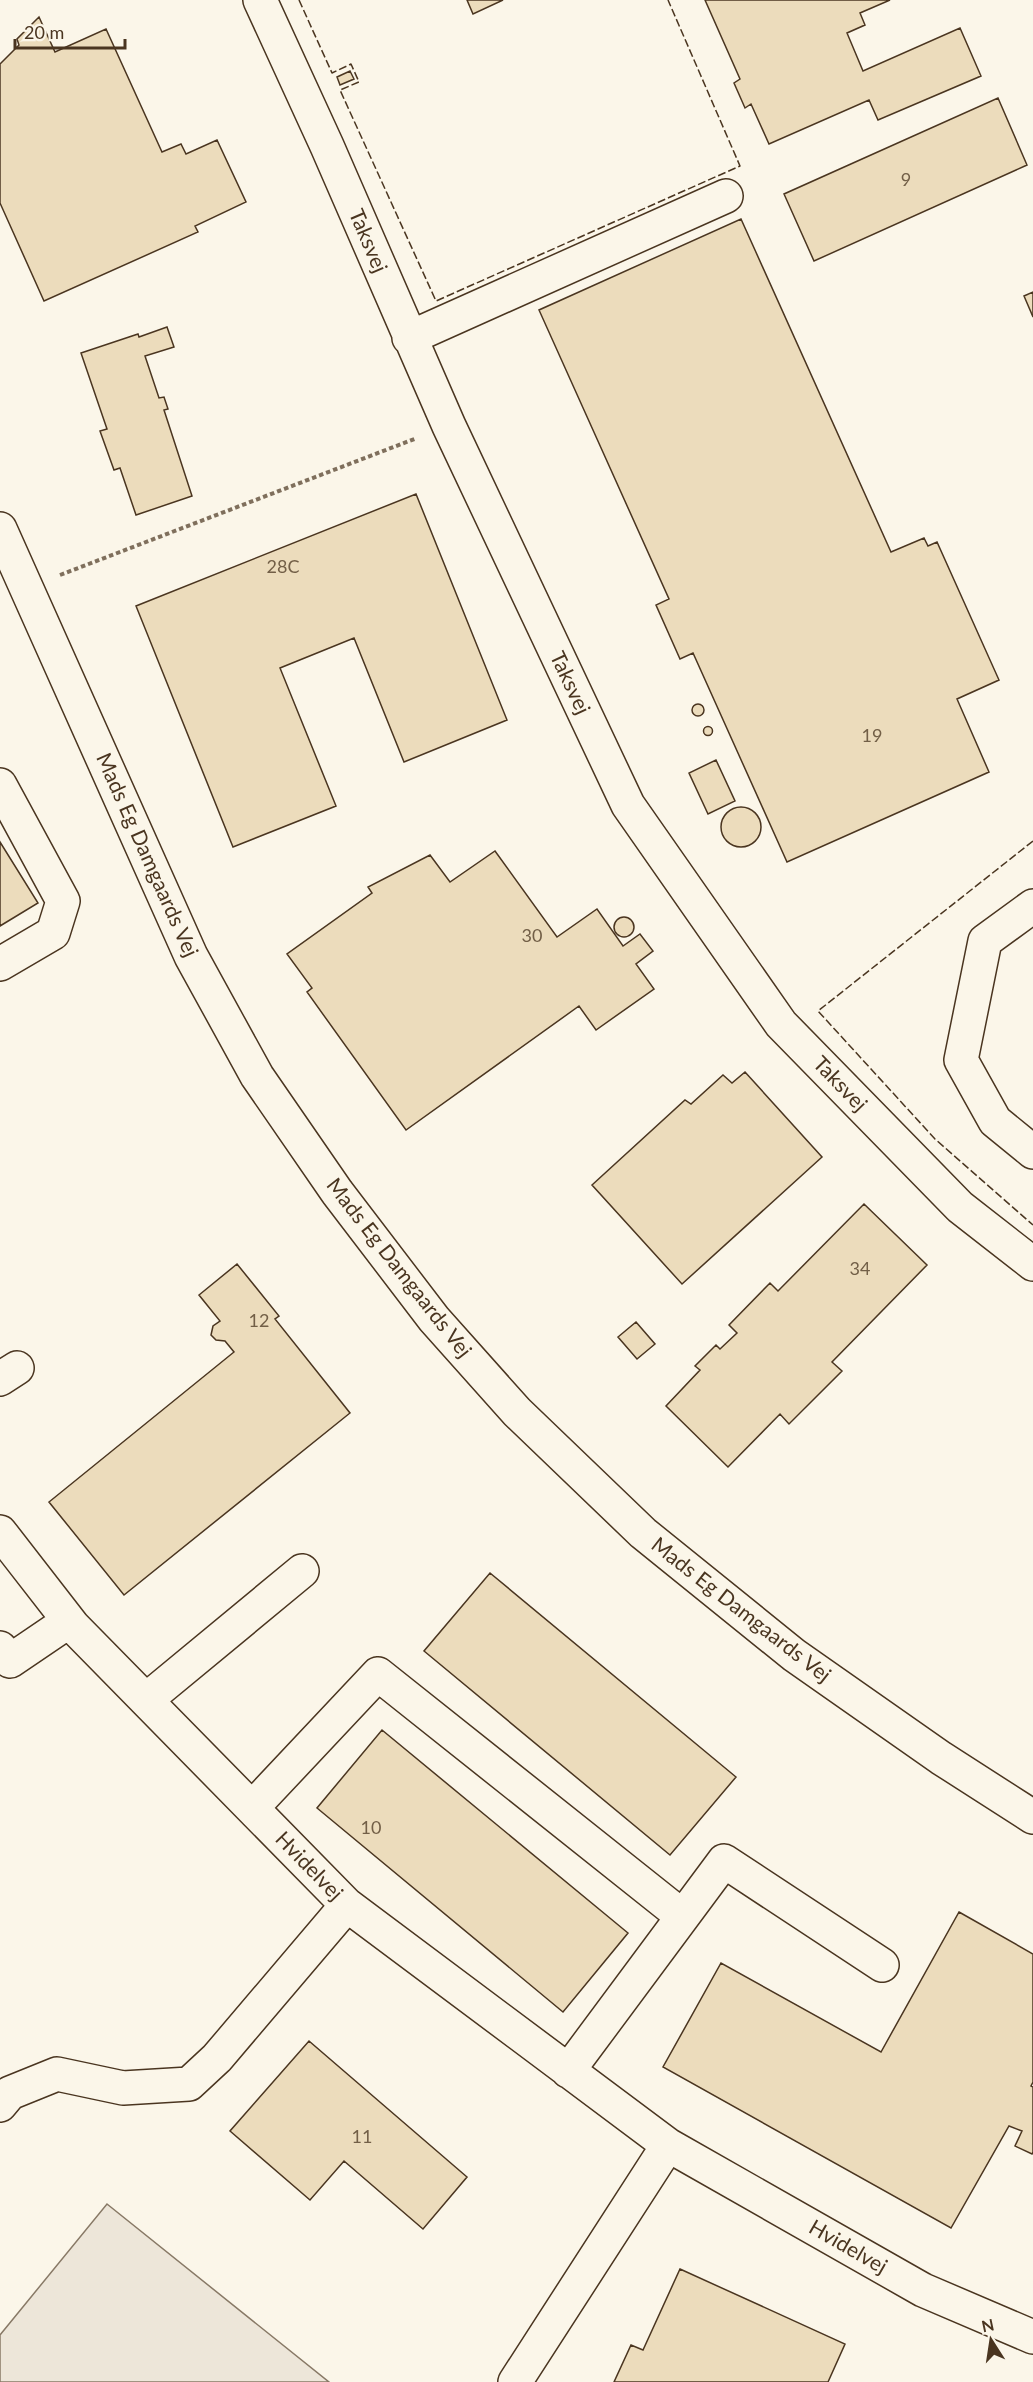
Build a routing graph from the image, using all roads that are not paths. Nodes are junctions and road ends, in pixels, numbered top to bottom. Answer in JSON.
{"nodes":[{"id":1,"x":260,"y":0,"type":"edge"},
{"id":2,"x":726,"y":196,"type":"dead end"},
{"id":3,"x":409,"y":338,"type":"junction"},
{"id":4,"x":0,"y":529,"type":"edge"},
{"id":5,"x":0,"y":784,"type":"edge"},
{"id":6,"x":1033,"y":906,"type":"edge"},
{"id":7,"x":0,"y":964,"type":"edge"},
{"id":8,"x":1033,"y":1152,"type":"edge"},
{"id":9,"x":1033,"y":1264,"type":"edge"},
{"id":10,"x":0,"y":1532,"type":"edge"},
{"id":11,"x":302,"y":1571,"type":"dead end"},
{"id":12,"x":69,"y":1621,"type":"junction"},
{"id":13,"x":0,"y":1648,"type":"edge"},
{"id":14,"x":146,"y":1700,"type":"junction"},
{"id":15,"x":252,"y":1808,"type":"junction"},
{"id":16,"x":1033,"y":1817,"type":"edge"},
{"id":17,"x":347,"y":1905,"type":"junction"},
{"id":18,"x":682,"y":1916,"type":"junction"},
{"id":19,"x":882,"y":1965,"type":"dead end"},
{"id":20,"x":568,"y":2071,"type":"junction"},
{"id":21,"x":0,"y":2105,"type":"edge"},
{"id":22,"x":668,"y":2145,"type":"junction"},
{"id":23,"x":1033,"y":2337,"type":"edge"},
{"id":24,"x":515,"y":2382,"type":"edge"}],
"edges":[{"from":1,"to":3,"type":"street","name":"Taksvej"},
{"from":2,"to":3,"type":"street"},
{"from":3,"to":9,"type":"street","name":"Taksvej"},
{"from":4,"to":16,"type":"street","name":"Mads Eg Damgaards Vej"},
{"from":5,"to":7,"type":"street"},
{"from":6,"to":8,"type":"street"},
{"from":10,"to":12,"type":"street","name":"Hvidelvej"},
{"from":11,"to":14,"type":"street"},
{"from":12,"to":13,"type":"street"},
{"from":12,"to":14,"type":"street","name":"Hvidelvej"},
{"from":14,"to":15,"type":"street","name":"Hvidelvej"},
{"from":15,"to":17,"type":"street","name":"Hvidelvej"},
{"from":15,"to":18,"type":"street"},
{"from":17,"to":20,"type":"street","name":"Hvidelvej"},
{"from":17,"to":21,"type":"street"},
{"from":18,"to":19,"type":"street"},
{"from":18,"to":20,"type":"street"},
{"from":20,"to":22,"type":"street","name":"Hvidelvej"},
{"from":22,"to":23,"type":"street","name":"Hvidelvej"},
{"from":22,"to":24,"type":"street"}]}
